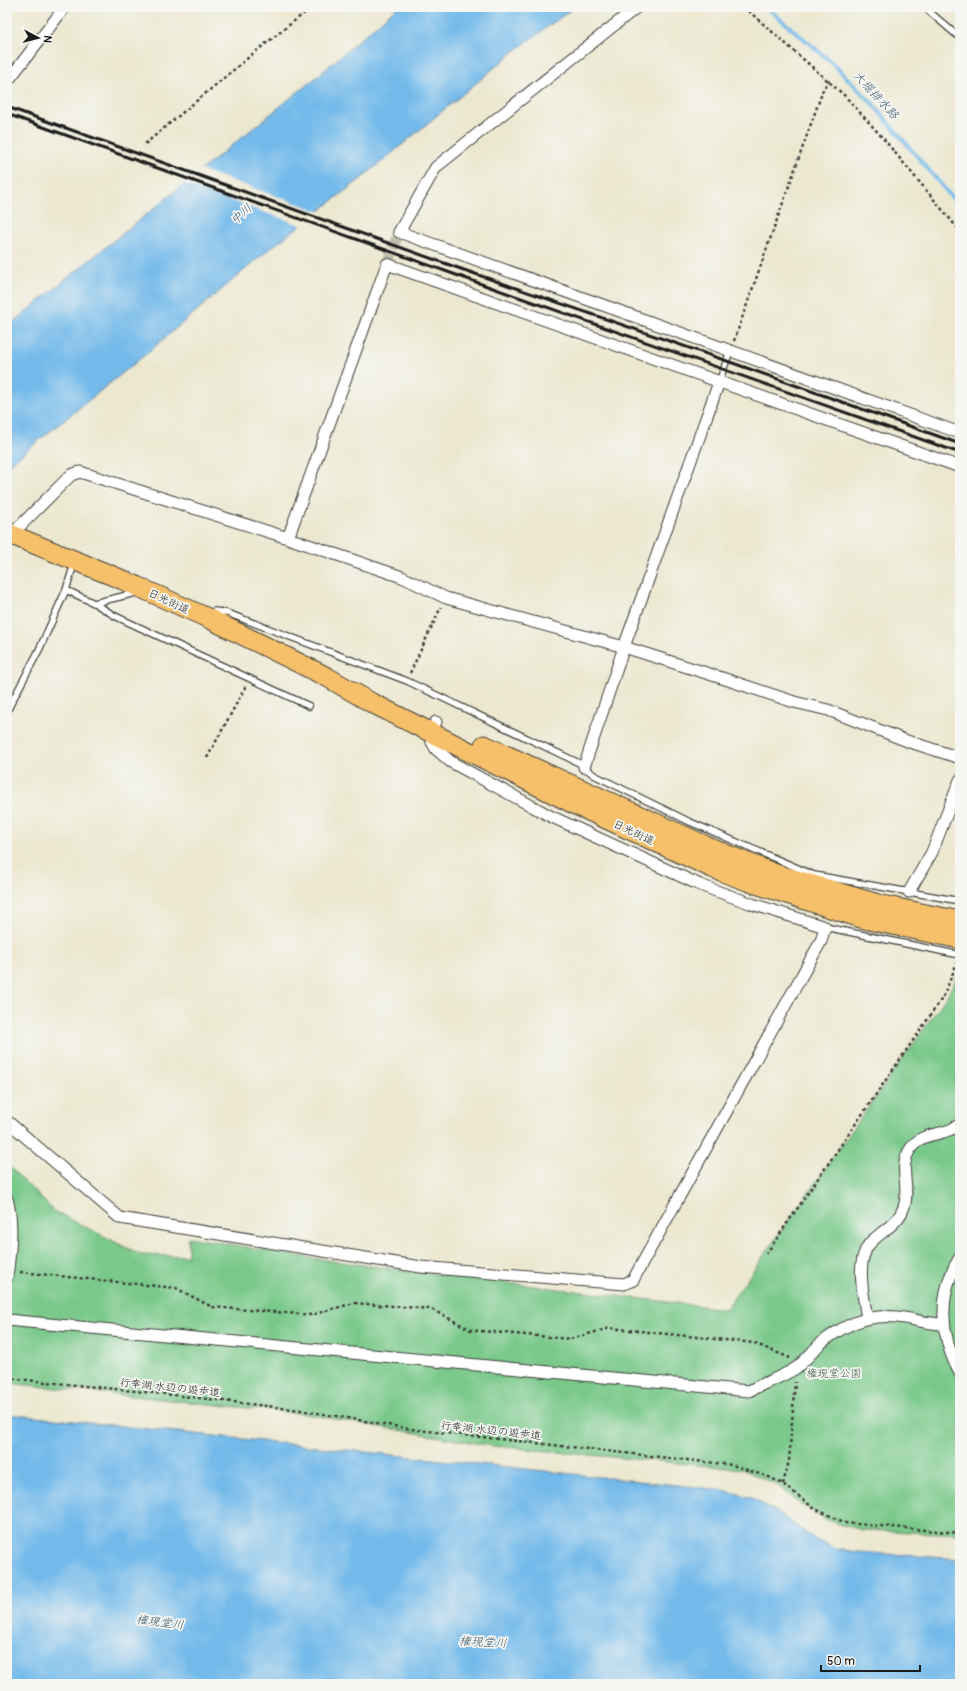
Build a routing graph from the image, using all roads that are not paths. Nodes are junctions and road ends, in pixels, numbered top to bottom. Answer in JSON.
{"nodes":[{"id":1,"x":65,"y":7,"type":"edge"},
{"id":2,"x":637,"y":7,"type":"edge"},
{"id":3,"x":924,"y":7,"type":"edge"},
{"id":4,"x":960,"y":38,"type":"edge"},
{"id":5,"x":7,"y":82,"type":"edge"},
{"id":6,"x":730,"y":351,"type":"junction"},
{"id":7,"x":719,"y":382,"type":"junction"},
{"id":8,"x":960,"y":433,"type":"edge"},
{"id":9,"x":960,"y":467,"type":"edge"},
{"id":10,"x":8,"y":535,"type":"edge"},
{"id":11,"x":288,"y":538,"type":"junction"},
{"id":12,"x":75,"y":560,"type":"junction"},
{"id":13,"x":66,"y":590,"type":"junction"},
{"id":14,"x":146,"y":590,"type":"junction"},
{"id":15,"x":94,"y":602,"type":"junction"},
{"id":16,"x":210,"y":620,"type":"junction"},
{"id":17,"x":624,"y":647,"type":"junction"},
{"id":18,"x":309,"y":706,"type":"dead end"},
{"id":19,"x":7,"y":711,"type":"edge"},
{"id":20,"x":433,"y":727,"type":"junction"},
{"id":21,"x":960,"y":758,"type":"edge"},
{"id":22,"x":584,"y":767,"type":"junction"},
{"id":23,"x":960,"y":780,"type":"edge"},
{"id":24,"x":812,"y":879,"type":"junction"},
{"id":25,"x":909,"y":892,"type":"junction"},
{"id":26,"x":960,"y":901,"type":"edge"},
{"id":27,"x":960,"y":921,"type":"edge"},
{"id":28,"x":825,"y":927,"type":"junction"},
{"id":29,"x":960,"y":950,"type":"edge"},
{"id":30,"x":7,"y":1121,"type":"edge"},
{"id":31,"x":958,"y":1126,"type":"edge"},
{"id":32,"x":7,"y":1199,"type":"edge"},
{"id":33,"x":960,"y":1257,"type":"edge"},
{"id":34,"x":7,"y":1274,"type":"edge"},
{"id":35,"x":867,"y":1319,"type":"junction"},
{"id":36,"x":7,"y":1320,"type":"edge"},
{"id":37,"x":944,"y":1324,"type":"junction"},
{"id":38,"x":960,"y":1373,"type":"edge"}],
"edges":[{"from":1,"to":5,"type":"street"},
{"from":2,"to":6,"type":"street"},
{"from":3,"to":4,"type":"lane"},
{"from":6,"to":7,"type":"lane"},
{"from":6,"to":8,"type":"street"},
{"from":7,"to":9,"type":"street"},
{"from":7,"to":11,"type":"street"},
{"from":7,"to":17,"type":"street"},
{"from":10,"to":11,"type":"street"},
{"from":10,"to":12,"type":"highway","name":"日光街道"},
{"from":11,"to":17,"type":"street"},
{"from":12,"to":13,"type":"lane"},
{"from":12,"to":14,"type":"highway","name":"日光街道"},
{"from":13,"to":15,"type":"lane"},
{"from":13,"to":19,"type":"lane"},
{"from":14,"to":15,"type":"lane"},
{"from":14,"to":16,"type":"highway","name":"日光街道"},
{"from":15,"to":18,"type":"lane"},
{"from":16,"to":20,"type":"highway","name":"日光街道"},
{"from":16,"to":22,"type":"lane"},
{"from":17,"to":21,"type":"street"},
{"from":17,"to":22,"type":"street"},
{"from":20,"to":24,"type":"highway","name":"日光街道"},
{"from":20,"to":28,"type":"street"},
{"from":20,"to":29,"type":"highway","name":"日光街道"},
{"from":22,"to":24,"type":"lane"},
{"from":23,"to":25,"type":"street"},
{"from":24,"to":25,"type":"lane"},
{"from":24,"to":27,"type":"highway","name":"日光街道"},
{"from":25,"to":26,"type":"lane"},
{"from":28,"to":29,"type":"lane"},
{"from":28,"to":30,"type":"street"},
{"from":31,"to":35,"type":"street"},
{"from":32,"to":34,"type":"street"},
{"from":33,"to":37,"type":"street"},
{"from":35,"to":36,"type":"street"},
{"from":35,"to":37,"type":"street"},
{"from":37,"to":38,"type":"street"}]}
